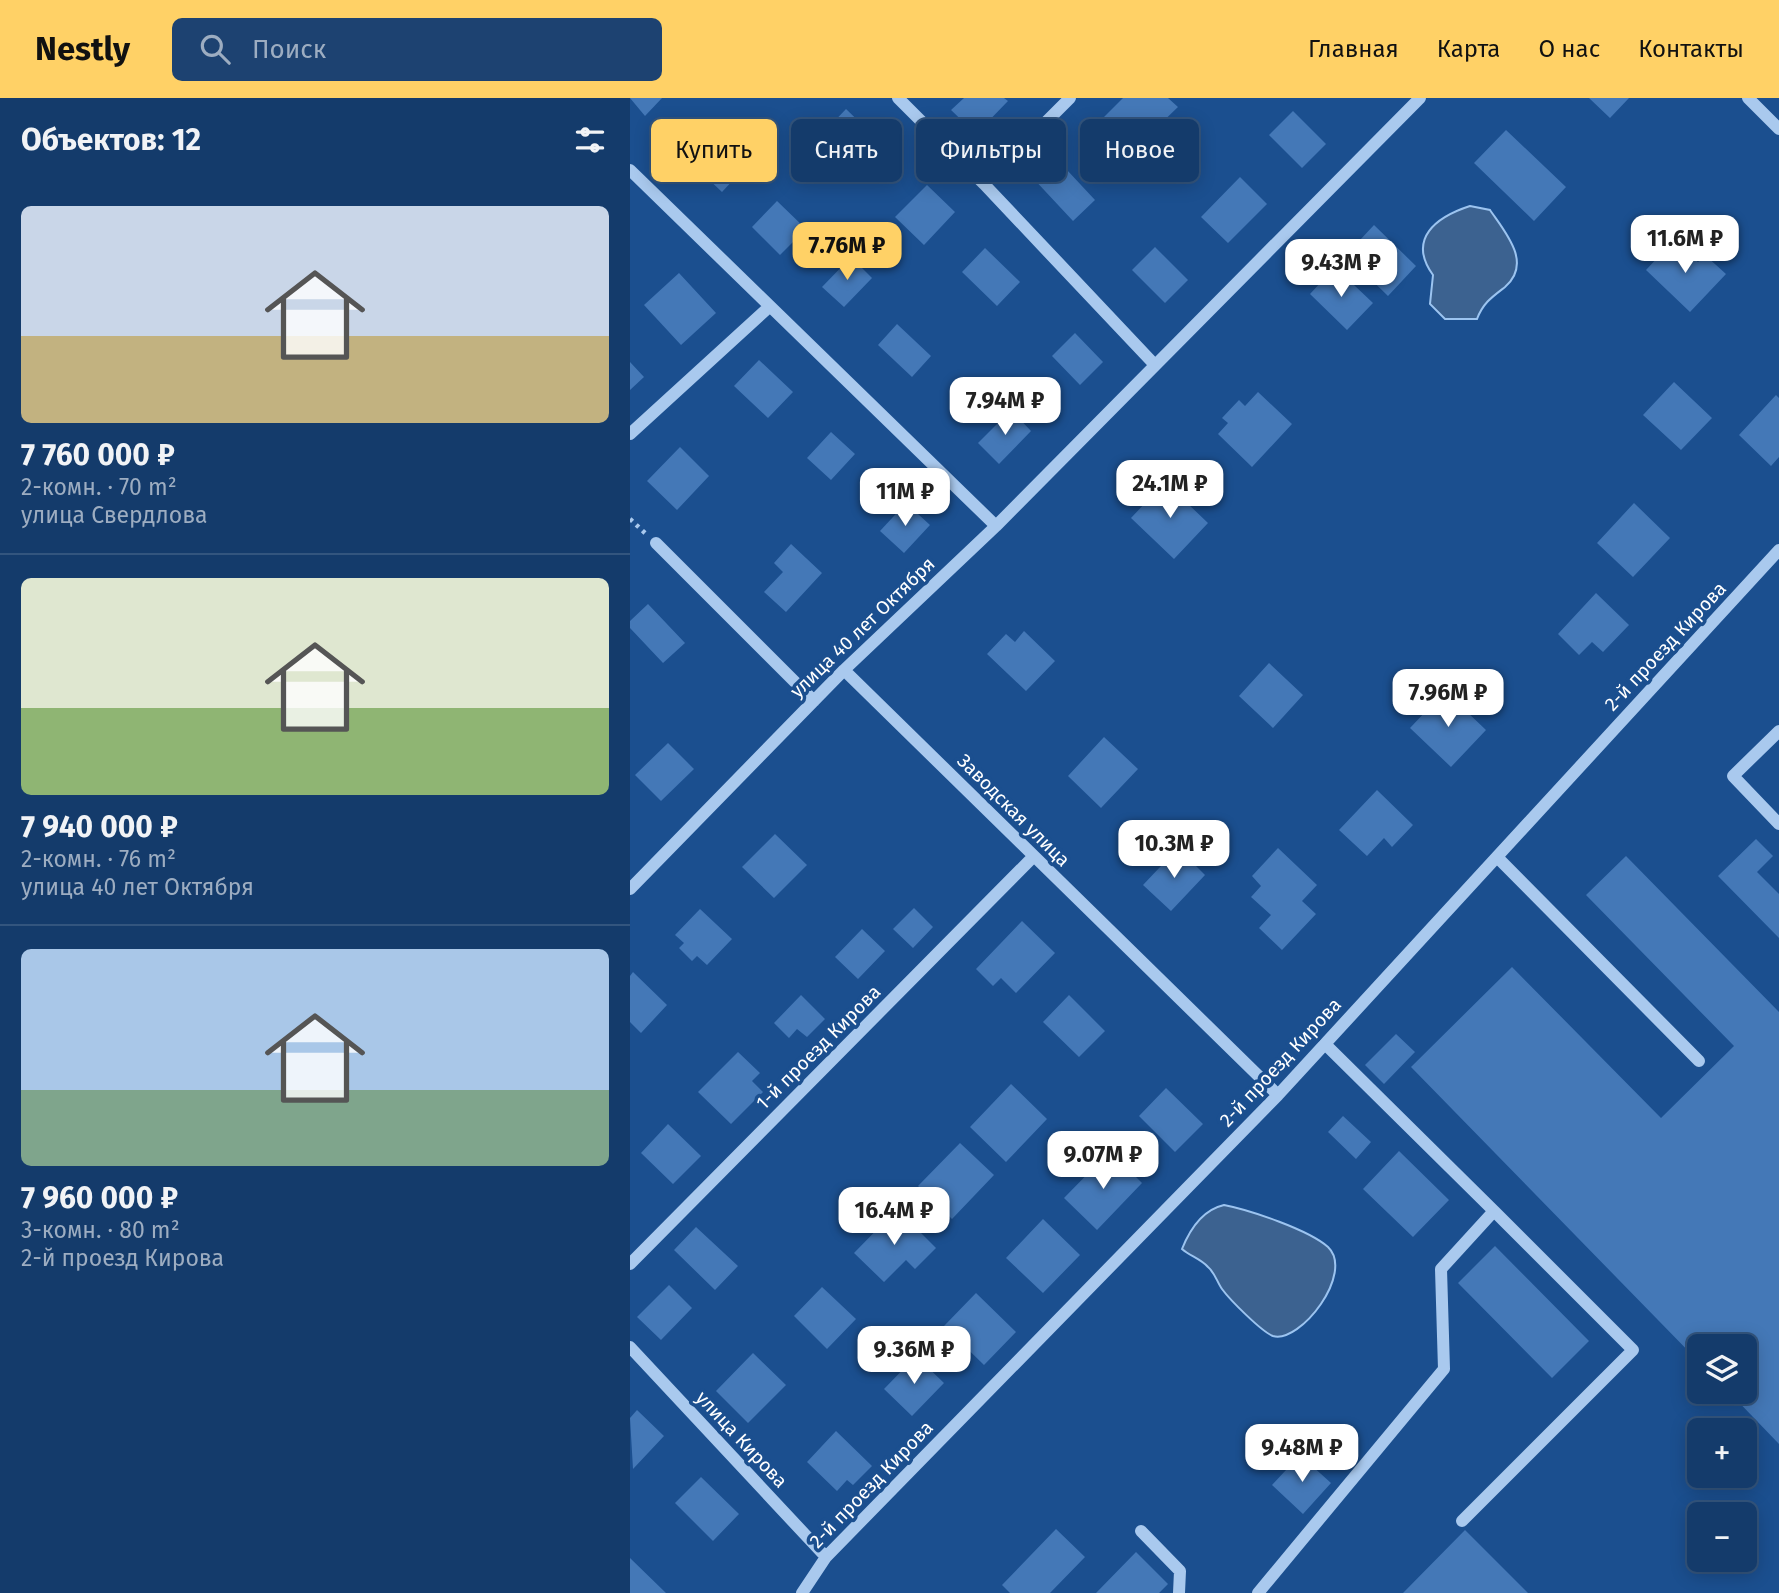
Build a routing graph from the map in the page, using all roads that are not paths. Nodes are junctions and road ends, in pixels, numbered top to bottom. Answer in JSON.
{"nodes":[{"id":1,"x":898,"y":98,"type":"edge"},
{"id":2,"x":1070,"y":98,"type":"edge"},
{"id":3,"x":1420,"y":98,"type":"edge"},
{"id":4,"x":1748,"y":98,"type":"edge"},
{"id":5,"x":1779,"y":129,"type":"edge"},
{"id":6,"x":630,"y":170,"type":"edge"},
{"id":7,"x":984,"y":184,"type":"junction"},
{"id":8,"x":769,"y":307,"type":"junction"},
{"id":9,"x":1154,"y":364,"type":"junction"},
{"id":10,"x":630,"y":435,"type":"edge"},
{"id":11,"x":996,"y":526,"type":"junction"},
{"id":12,"x":656,"y":543,"type":"dead end"},
{"id":13,"x":1779,"y":550,"type":"edge"},
{"id":14,"x":844,"y":670,"type":"junction"},
{"id":15,"x":814,"y":701,"type":"junction"},
{"id":16,"x":1779,"y":731,"type":"edge"},
{"id":17,"x":1779,"y":824,"type":"edge"},
{"id":18,"x":1033,"y":857,"type":"junction"},
{"id":19,"x":1497,"y":857,"type":"junction"},
{"id":20,"x":630,"y":889,"type":"edge"},
{"id":21,"x":1325,"y":1044,"type":"junction"},
{"id":22,"x":1699,"y":1061,"type":"dead end"},
{"id":23,"x":1278,"y":1095,"type":"junction"},
{"id":24,"x":1494,"y":1210,"type":"junction"},
{"id":25,"x":630,"y":1264,"type":"edge"},
{"id":26,"x":630,"y":1347,"type":"edge"},
{"id":27,"x":1462,"y":1521,"type":"dead end"},
{"id":28,"x":1141,"y":1531,"type":"dead end"},
{"id":29,"x":826,"y":1557,"type":"junction"},
{"id":30,"x":802,"y":1593,"type":"edge"},
{"id":31,"x":1179,"y":1593,"type":"edge"},
{"id":32,"x":1258,"y":1593,"type":"edge"}],
"edges":[{"from":1,"to":7,"type":"street"},
{"from":2,"to":7,"type":"street"},
{"from":3,"to":9,"type":"street","name":"улица 40 лет Октября"},
{"from":4,"to":5,"type":"street"},
{"from":6,"to":8,"type":"street"},
{"from":7,"to":9,"type":"street"},
{"from":8,"to":10,"type":"street"},
{"from":8,"to":11,"type":"street"},
{"from":9,"to":11,"type":"street","name":"улица 40 лет Октября"},
{"from":11,"to":14,"type":"street","name":"улица 40 лет Октября"},
{"from":12,"to":15,"type":"street"},
{"from":13,"to":19,"type":"street","name":"2-й проезд Кирова"},
{"from":14,"to":15,"type":"street","name":"улица 40 лет Октября"},
{"from":14,"to":18,"type":"street","name":"Заводская улица"},
{"from":15,"to":20,"type":"street","name":"улица 40 лет Октября"},
{"from":16,"to":17,"type":"street"},
{"from":18,"to":23,"type":"street","name":"Заводская улица"},
{"from":18,"to":25,"type":"street","name":"1-й проезд Кирова"},
{"from":19,"to":21,"type":"street","name":"2-й проезд Кирова"},
{"from":19,"to":22,"type":"street"},
{"from":21,"to":23,"type":"street","name":"2-й проезд Кирова"},
{"from":21,"to":24,"type":"street"},
{"from":23,"to":29,"type":"street","name":"2-й проезд Кирова"},
{"from":24,"to":27,"type":"street"},
{"from":24,"to":32,"type":"street"},
{"from":26,"to":29,"type":"street","name":"улица Кирова"},
{"from":28,"to":31,"type":"street"},
{"from":29,"to":30,"type":"street","name":"2-й проезд Кирова"}]}
